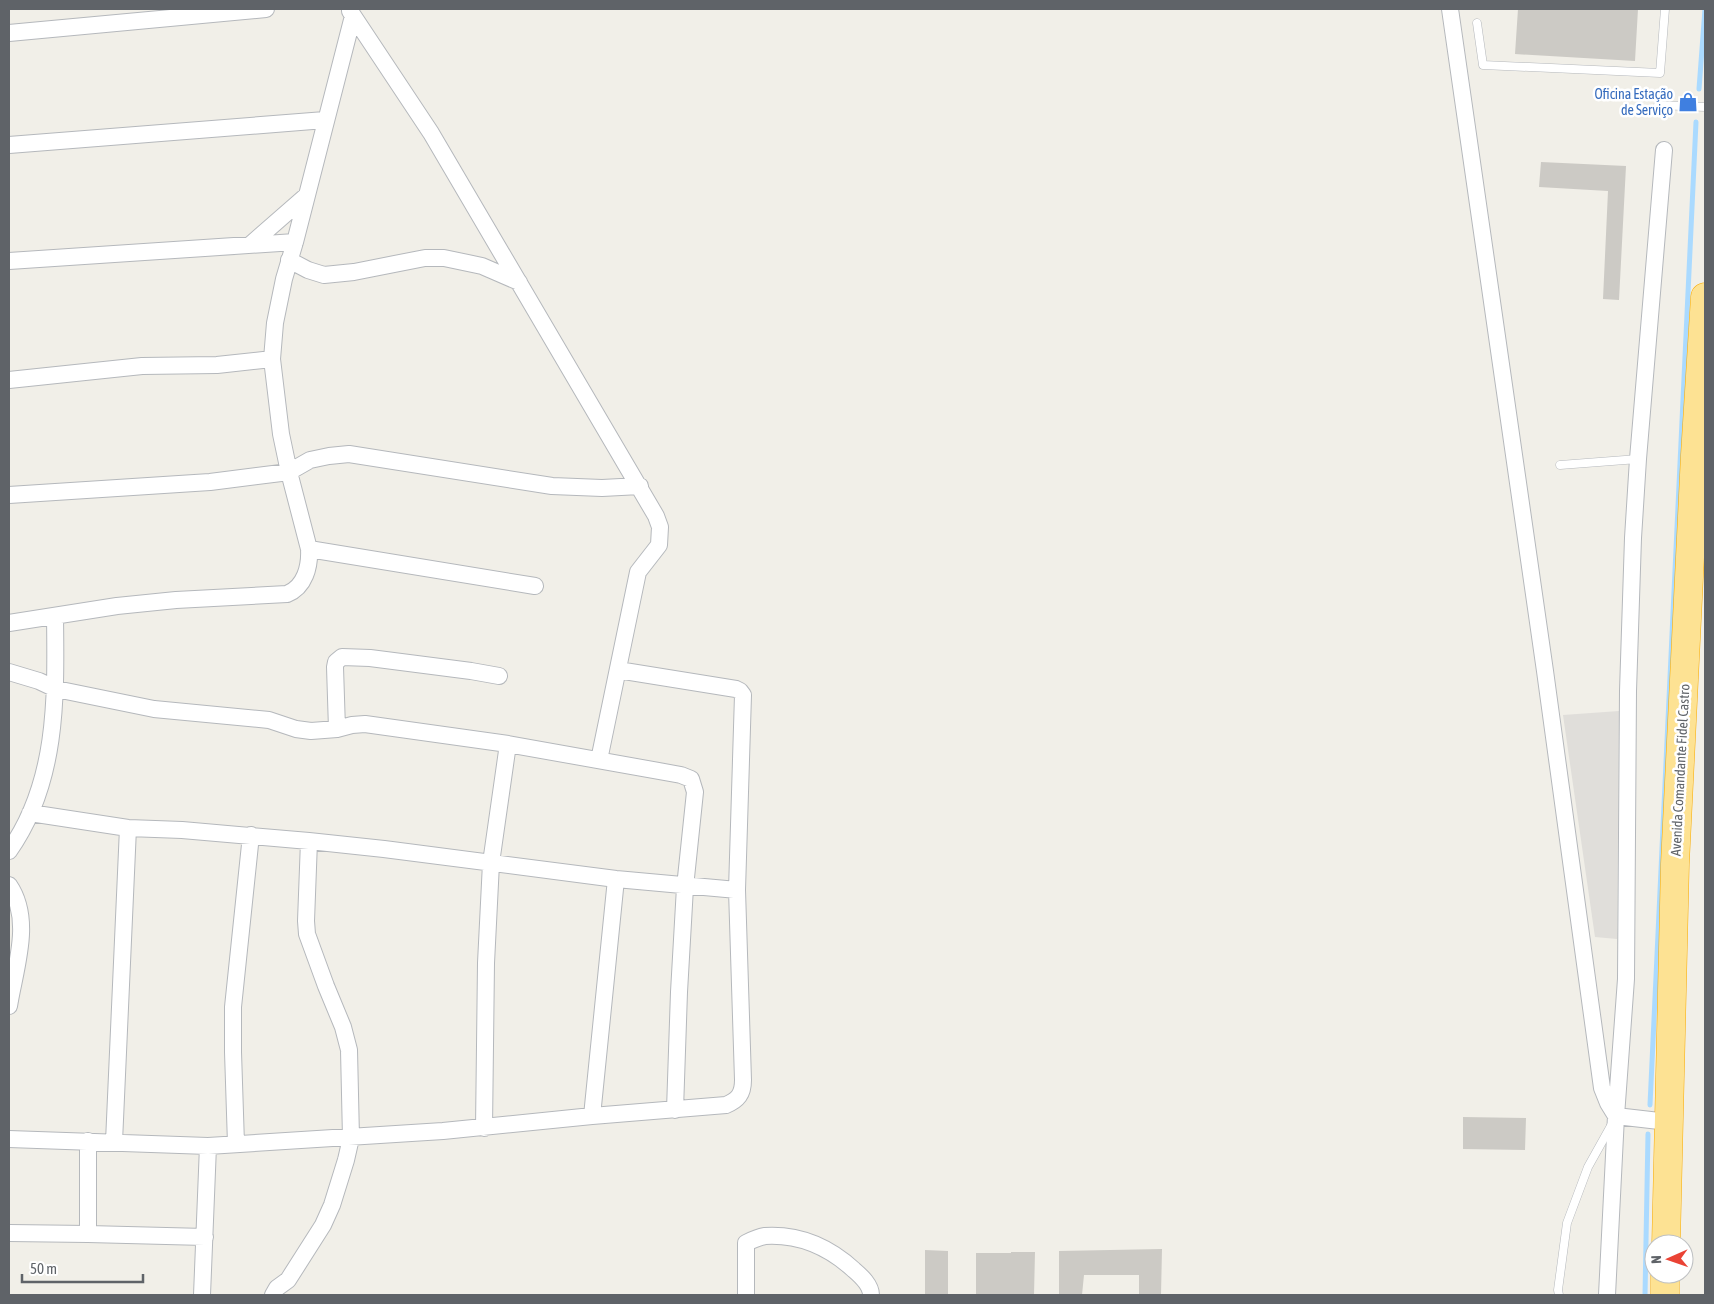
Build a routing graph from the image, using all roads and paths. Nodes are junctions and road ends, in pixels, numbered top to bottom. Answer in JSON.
{"nodes":[{"id":1,"x":266,"y":9,"type":"edge"},
{"id":2,"x":1450,"y":9,"type":"edge"},
{"id":3,"x":1665,"y":9,"type":"edge"},
{"id":4,"x":351,"y":12,"type":"edge"},
{"id":5,"x":1477,"y":23,"type":"dead end"},
{"id":6,"x":9,"y":33,"type":"edge"},
{"id":7,"x":1658,"y":104,"type":"dead end"},
{"id":8,"x":1705,"y":107,"type":"edge"},
{"id":9,"x":326,"y":120,"type":"junction"},
{"id":10,"x":9,"y":145,"type":"edge"},
{"id":11,"x":1664,"y":150,"type":"dead end"},
{"id":12,"x":306,"y":196,"type":"junction"},
{"id":13,"x":295,"y":242,"type":"junction"},
{"id":14,"x":250,"y":245,"type":"junction"},
{"id":15,"x":289,"y":260,"type":"junction"},
{"id":16,"x":9,"y":261,"type":"edge"},
{"id":17,"x":519,"y":282,"type":"junction"},
{"id":18,"x":1705,"y":296,"type":"edge"},
{"id":19,"x":272,"y":359,"type":"junction"},
{"id":20,"x":9,"y":380,"type":"edge"},
{"id":21,"x":1638,"y":459,"type":"junction"},
{"id":22,"x":1560,"y":465,"type":"dead end"},
{"id":23,"x":288,"y":472,"type":"junction"},
{"id":24,"x":640,"y":486,"type":"junction"},
{"id":25,"x":9,"y":495,"type":"edge"},
{"id":26,"x":310,"y":549,"type":"junction"},
{"id":27,"x":534,"y":586,"type":"dead end"},
{"id":28,"x":55,"y":616,"type":"junction"},
{"id":29,"x":9,"y":624,"type":"edge"},
{"id":30,"x":618,"y":670,"type":"junction"},
{"id":31,"x":9,"y":672,"type":"edge"},
{"id":32,"x":499,"y":676,"type":"dead end"},
{"id":33,"x":56,"y":689,"type":"junction"},
{"id":34,"x":337,"y":729,"type":"junction"},
{"id":35,"x":508,"y":744,"type":"junction"},
{"id":36,"x":599,"y":760,"type":"junction"},
{"id":37,"x":30,"y":813,"type":"junction"},
{"id":38,"x":128,"y":828,"type":"junction"},
{"id":39,"x":14,"y":835,"type":"edge"},
{"id":40,"x":251,"y":835,"type":"junction"},
{"id":41,"x":309,"y":841,"type":"junction"},
{"id":42,"x":9,"y":851,"type":"edge"},
{"id":43,"x":491,"y":864,"type":"junction"},
{"id":44,"x":616,"y":879,"type":"junction"},
{"id":45,"x":9,"y":885,"type":"edge"},
{"id":46,"x":685,"y":887,"type":"junction"},
{"id":47,"x":737,"y":890,"type":"junction"},
{"id":48,"x":9,"y":1006,"type":"edge"},
{"id":49,"x":675,"y":1110,"type":"junction"},
{"id":50,"x":592,"y":1116,"type":"junction"},
{"id":51,"x":1616,"y":1116,"type":"junction"},
{"id":52,"x":1668,"y":1122,"type":"junction"},
{"id":53,"x":484,"y":1128,"type":"junction"},
{"id":54,"x":351,"y":1138,"type":"junction"},
{"id":55,"x":9,"y":1139,"type":"edge"},
{"id":56,"x":88,"y":1142,"type":"junction"},
{"id":57,"x":114,"y":1142,"type":"junction"},
{"id":58,"x":236,"y":1144,"type":"junction"},
{"id":59,"x":208,"y":1146,"type":"junction"},
{"id":60,"x":9,"y":1233,"type":"edge"},
{"id":61,"x":88,"y":1234,"type":"junction"},
{"id":62,"x":1666,"y":1234,"type":"edge"},
{"id":63,"x":205,"y":1237,"type":"junction"},
{"id":64,"x":202,"y":1295,"type":"edge"},
{"id":65,"x":273,"y":1295,"type":"edge"},
{"id":66,"x":746,"y":1295,"type":"edge"},
{"id":67,"x":871,"y":1295,"type":"edge"},
{"id":68,"x":1559,"y":1295,"type":"edge"},
{"id":69,"x":1607,"y":1295,"type":"edge"}],
"edges":[{"from":1,"to":6,"type":"street"},
{"from":2,"to":51,"type":"street"},
{"from":3,"to":5,"type":"lane"},
{"from":4,"to":9,"type":"street"},
{"from":4,"to":17,"type":"street"},
{"from":7,"to":8,"type":"lane"},
{"from":9,"to":10,"type":"street"},
{"from":9,"to":12,"type":"street"},
{"from":11,"to":21,"type":"street"},
{"from":12,"to":13,"type":"street"},
{"from":12,"to":14,"type":"street"},
{"from":13,"to":14,"type":"street"},
{"from":13,"to":15,"type":"street"},
{"from":14,"to":16,"type":"street"},
{"from":15,"to":17,"type":"street"},
{"from":15,"to":19,"type":"street"},
{"from":17,"to":24,"type":"street"},
{"from":18,"to":52,"type":"highway","name":"Avenida Comandante Fidel Castro"},
{"from":19,"to":20,"type":"street"},
{"from":19,"to":23,"type":"street"},
{"from":21,"to":22,"type":"lane"},
{"from":21,"to":51,"type":"street"},
{"from":23,"to":24,"type":"street"},
{"from":23,"to":25,"type":"street"},
{"from":23,"to":26,"type":"street"},
{"from":24,"to":30,"type":"street"},
{"from":26,"to":27,"type":"street"},
{"from":26,"to":28,"type":"street"},
{"from":28,"to":29,"type":"street"},
{"from":28,"to":33,"type":"street"},
{"from":30,"to":36,"type":"street"},
{"from":30,"to":47,"type":"street"},
{"from":31,"to":33,"type":"street"},
{"from":32,"to":34,"type":"street"},
{"from":33,"to":34,"type":"street"},
{"from":33,"to":37,"type":"street"},
{"from":34,"to":35,"type":"street"},
{"from":35,"to":36,"type":"street"},
{"from":35,"to":43,"type":"street"},
{"from":36,"to":46,"type":"street"},
{"from":37,"to":38,"type":"street"},
{"from":37,"to":39,"type":"street"},
{"from":38,"to":40,"type":"street"},
{"from":38,"to":57,"type":"street"},
{"from":39,"to":42,"type":"street"},
{"from":40,"to":41,"type":"street"},
{"from":40,"to":58,"type":"street"},
{"from":41,"to":43,"type":"street"},
{"from":41,"to":54,"type":"street"},
{"from":43,"to":44,"type":"street"},
{"from":43,"to":53,"type":"street"},
{"from":44,"to":46,"type":"street"},
{"from":44,"to":50,"type":"street"},
{"from":45,"to":48,"type":"street"},
{"from":46,"to":47,"type":"street"},
{"from":46,"to":49,"type":"street"},
{"from":47,"to":49,"type":"street"},
{"from":49,"to":50,"type":"street"},
{"from":50,"to":53,"type":"street"},
{"from":51,"to":52,"type":"street"},
{"from":51,"to":68,"type":"lane"},
{"from":51,"to":69,"type":"street"},
{"from":52,"to":62,"type":"highway","name":"Avenida Comandante Fidel Castro"},
{"from":53,"to":54,"type":"street"},
{"from":54,"to":58,"type":"street"},
{"from":54,"to":65,"type":"street"},
{"from":55,"to":56,"type":"street"},
{"from":56,"to":57,"type":"street"},
{"from":56,"to":61,"type":"street"},
{"from":57,"to":59,"type":"street"},
{"from":58,"to":59,"type":"street"},
{"from":59,"to":63,"type":"street"},
{"from":60,"to":61,"type":"street"},
{"from":61,"to":63,"type":"street"},
{"from":63,"to":64,"type":"street"},
{"from":66,"to":67,"type":"street"}]}
